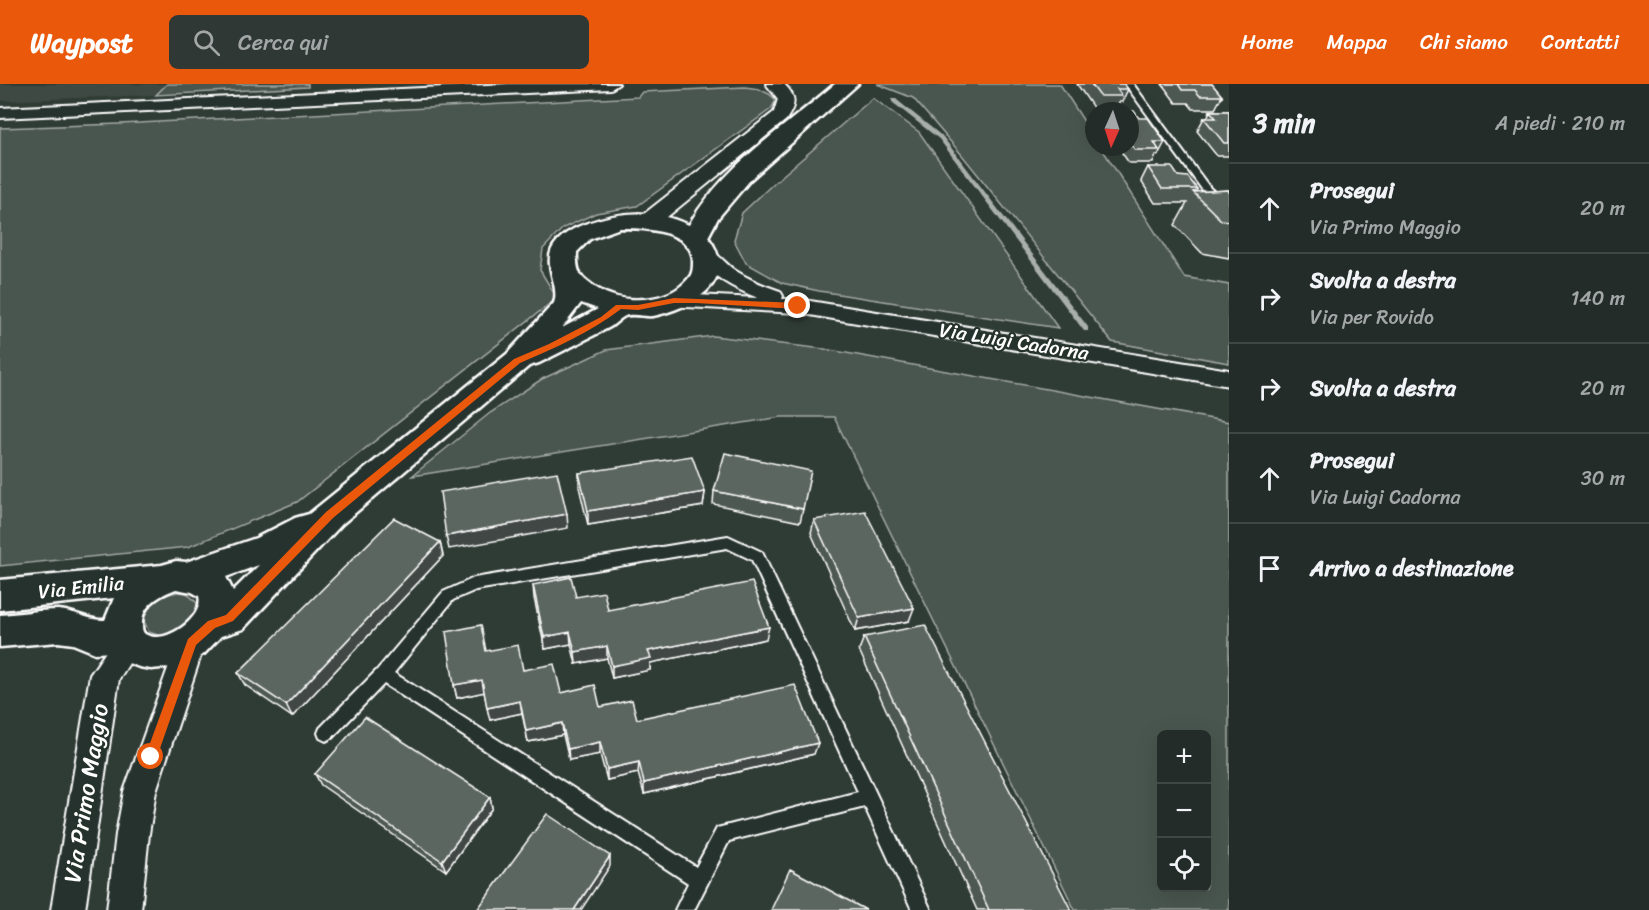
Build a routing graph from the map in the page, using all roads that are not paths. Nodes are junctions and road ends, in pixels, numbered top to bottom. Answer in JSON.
{"nodes":[{"id":1,"x":611,"y":84,"type":"edge"},
{"id":2,"x":774,"y":84,"type":"edge"},
{"id":3,"x":848,"y":84,"type":"edge"},
{"id":4,"x":1129,"y":84,"type":"edge"},
{"id":5,"x":0,"y":113,"type":"edge"},
{"id":6,"x":736,"y":181,"type":"junction"},
{"id":7,"x":1229,"y":210,"type":"edge"},
{"id":8,"x":652,"y":221,"type":"junction"},
{"id":9,"x":700,"y":247,"type":"junction"},
{"id":10,"x":564,"y":274,"type":"junction"},
{"id":11,"x":674,"y":301,"type":"junction"},
{"id":12,"x":798,"y":306,"type":"junction"},
{"id":13,"x":619,"y":307,"type":"junction"},
{"id":14,"x":517,"y":361,"type":"junction"},
{"id":15,"x":1229,"y":378,"type":"edge"},
{"id":16,"x":330,"y":515,"type":"junction"},
{"id":17,"x":176,"y":577,"type":"junction"},
{"id":18,"x":0,"y":595,"type":"edge"},
{"id":19,"x":0,"y":631,"type":"edge"},
{"id":20,"x":202,"y":633,"type":"junction"},
{"id":21,"x":115,"y":638,"type":"junction"},
{"id":22,"x":383,"y":675,"type":"junction"},
{"id":23,"x":326,"y":733,"type":"dead end"},
{"id":24,"x":869,"y":798,"type":"junction"},
{"id":25,"x":700,"y":880,"type":"junction"},
{"id":26,"x":68,"y":910,"type":"edge"},
{"id":27,"x":124,"y":910,"type":"edge"},
{"id":28,"x":684,"y":910,"type":"edge"},
{"id":29,"x":922,"y":910,"type":"edge"}],
"edges":[{"from":1,"to":5,"type":"street"},
{"from":2,"to":8,"type":"street"},
{"from":3,"to":6,"type":"street"},
{"from":4,"to":7,"type":"lane"},
{"from":6,"to":8,"type":"street"},
{"from":6,"to":9,"type":"street"},
{"from":8,"to":9,"type":"street"},
{"from":8,"to":10,"type":"street"},
{"from":9,"to":11,"type":"street"},
{"from":9,"to":12,"type":"street","name":"Via Luigi Cadorna"},
{"from":10,"to":13,"type":"street"},
{"from":10,"to":14,"type":"street"},
{"from":11,"to":12,"type":"street","name":"Via Luigi Cadorna"},
{"from":11,"to":13,"type":"street"},
{"from":12,"to":15,"type":"street","name":"Via Luigi Cadorna"},
{"from":13,"to":14,"type":"street"},
{"from":14,"to":16,"type":"street"},
{"from":16,"to":17,"type":"street"},
{"from":16,"to":20,"type":"street"},
{"from":17,"to":18,"type":"street","name":"Via Emilia"},
{"from":17,"to":20,"type":"street"},
{"from":17,"to":21,"type":"street"},
{"from":19,"to":21,"type":"street","name":"Via Emilia"},
{"from":20,"to":21,"type":"street"},
{"from":20,"to":27,"type":"street"},
{"from":21,"to":26,"type":"street","name":"Via Primo Maggio"},
{"from":22,"to":23,"type":"lane"},
{"from":22,"to":24,"type":"lane"},
{"from":22,"to":25,"type":"lane"},
{"from":24,"to":25,"type":"lane"},
{"from":24,"to":29,"type":"lane"},
{"from":25,"to":28,"type":"lane"}]}
